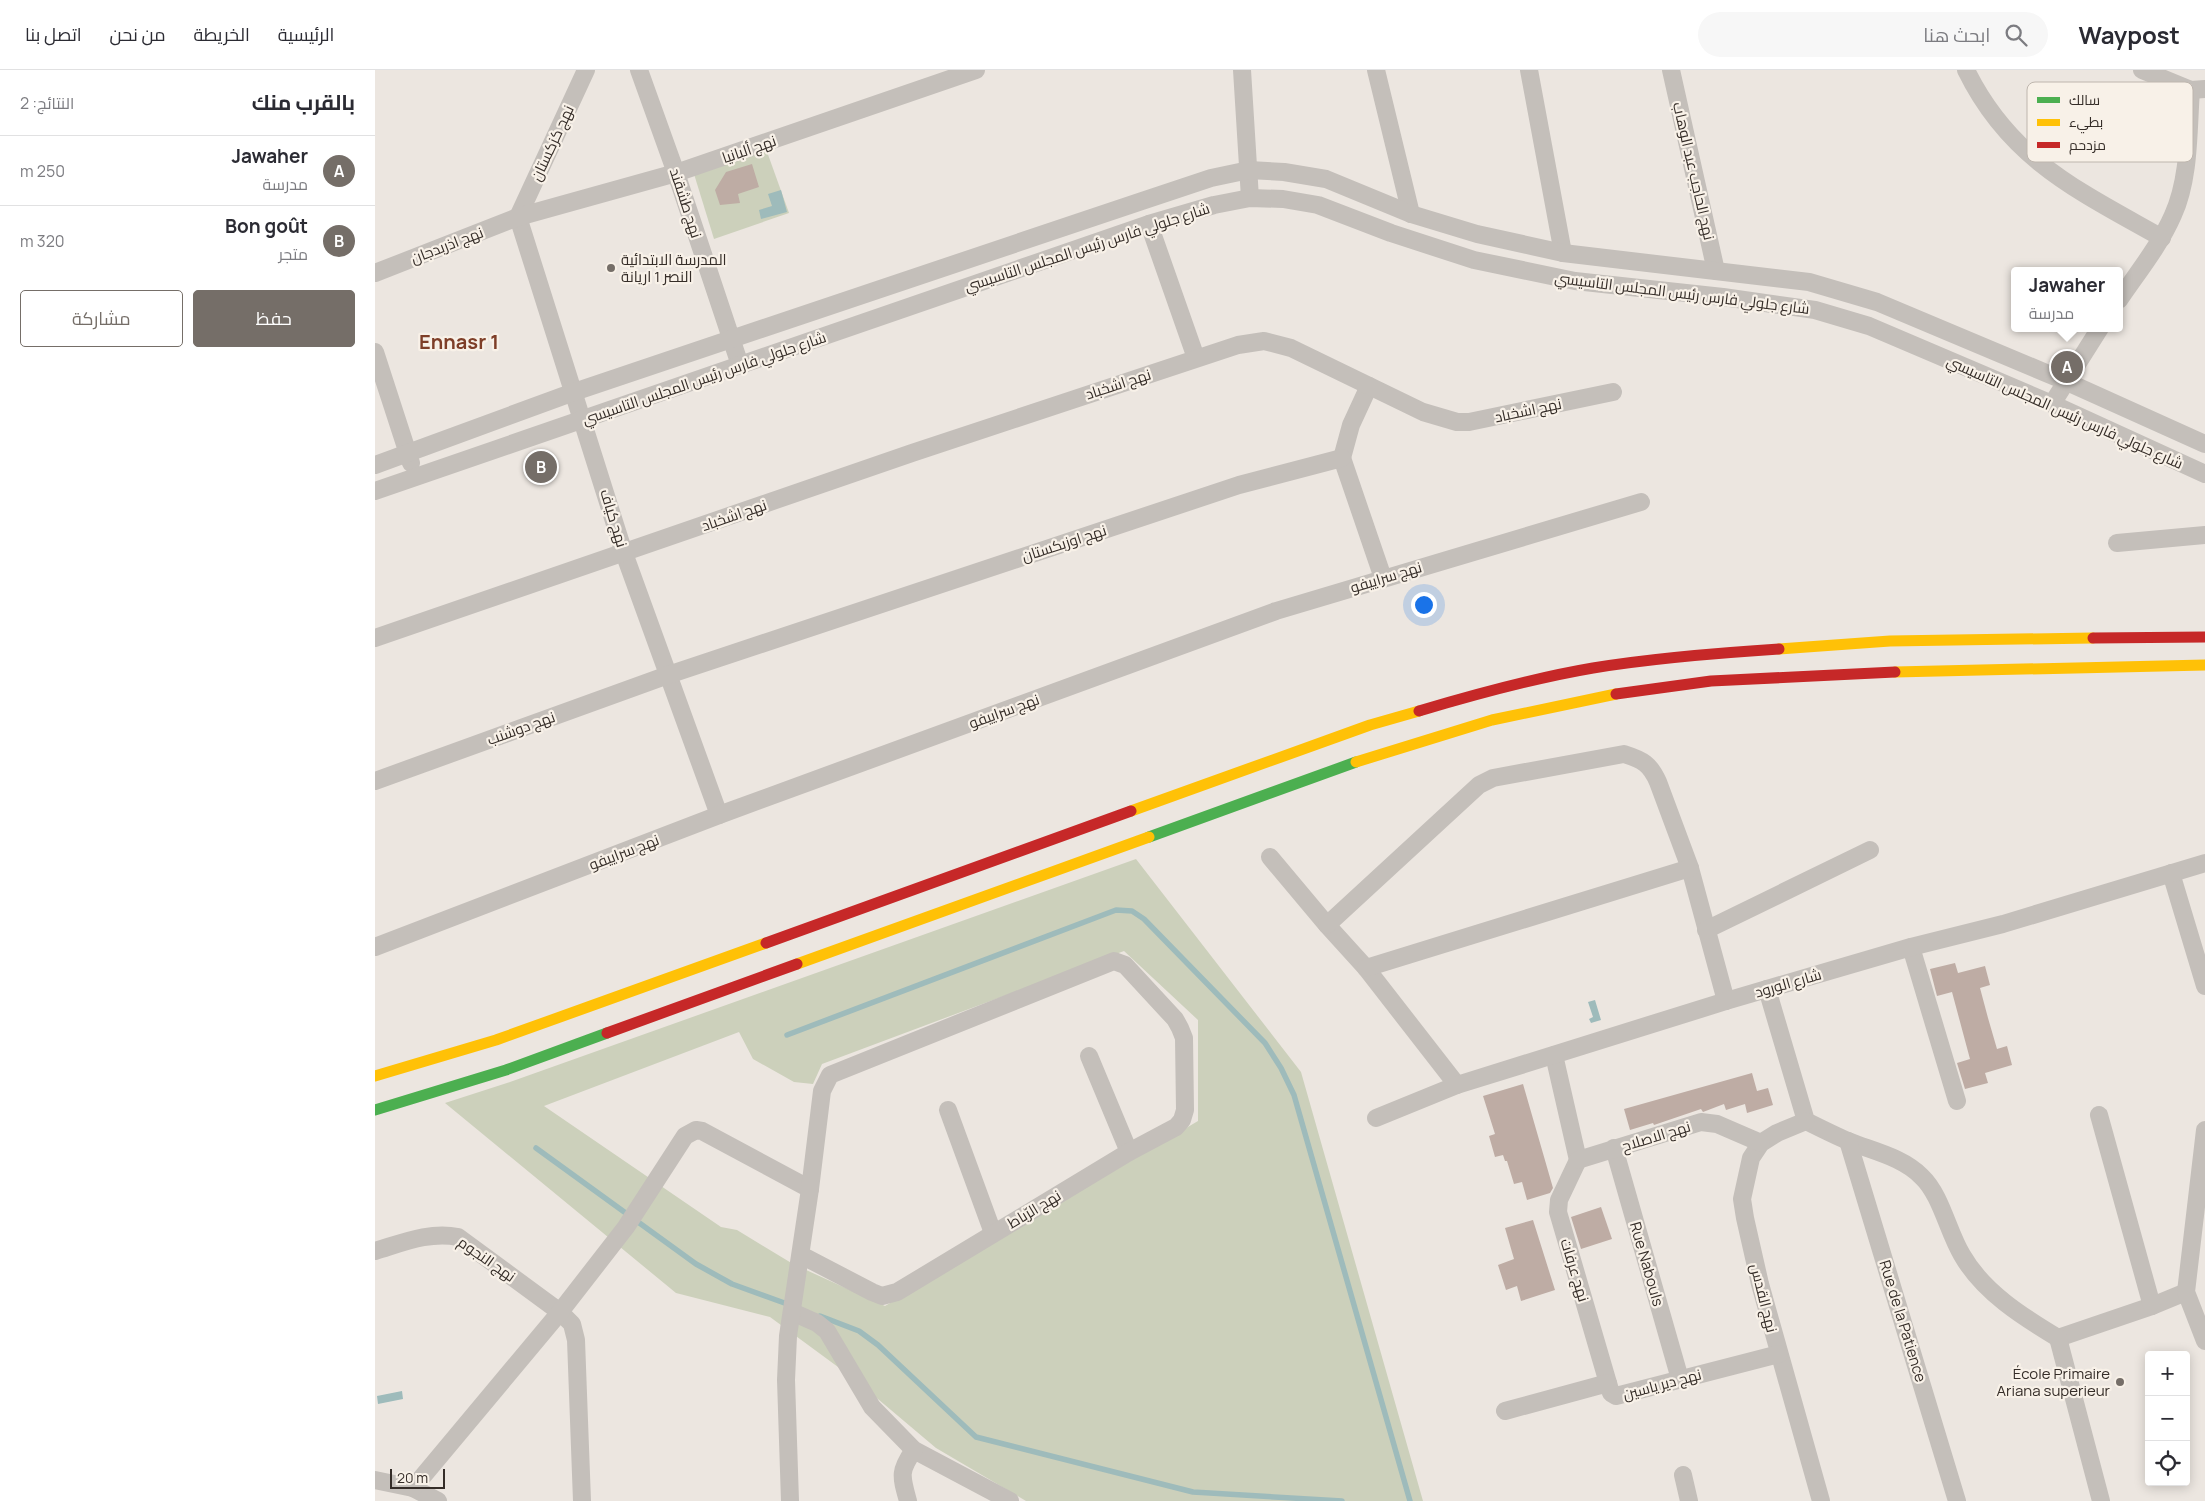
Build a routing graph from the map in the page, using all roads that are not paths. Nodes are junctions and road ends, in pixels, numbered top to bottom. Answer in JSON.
{"nodes":[{"id":1,"x":586,"y":70,"type":"edge"},
{"id":2,"x":639,"y":70,"type":"edge"},
{"id":3,"x":976,"y":70,"type":"edge"},
{"id":4,"x":1242,"y":70,"type":"edge"},
{"id":5,"x":1376,"y":70,"type":"edge"},
{"id":6,"x":1529,"y":70,"type":"edge"},
{"id":7,"x":1671,"y":70,"type":"edge"},
{"id":8,"x":1965,"y":70,"type":"edge"},
{"id":9,"x":2142,"y":70,"type":"edge"},
{"id":10,"x":2177,"y":82,"type":"edge"},
{"id":11,"x":2198,"y":89,"type":"edge"},
{"id":12,"x":2193,"y":121,"type":"edge"},
{"id":13,"x":2027,"y":152,"type":"edge"},
{"id":14,"x":2037,"y":162,"type":"edge"},
{"id":15,"x":2186,"y":162,"type":"edge"},
{"id":16,"x":1249,"y":170,"type":"junction"},
{"id":17,"x":676,"y":173,"type":"junction"},
{"id":18,"x":1250,"y":198,"type":"junction"},
{"id":19,"x":1411,"y":214,"type":"junction"},
{"id":20,"x":518,"y":217,"type":"junction"},
{"id":21,"x":1149,"y":224,"type":"junction"},
{"id":22,"x":2162,"y":238,"type":"junction"},
{"id":23,"x":1563,"y":253,"type":"junction"},
{"id":24,"x":1716,"y":271,"type":"junction"},
{"id":25,"x":375,"y":273,"type":"edge"},
{"id":26,"x":2123,"y":294,"type":"edge"},
{"id":27,"x":2097,"y":332,"type":"edge"},
{"id":28,"x":731,"y":340,"type":"junction"},
{"id":29,"x":375,"y":352,"type":"edge"},
{"id":30,"x":1196,"y":358,"type":"junction"},
{"id":31,"x":740,"y":365,"type":"junction"},
{"id":32,"x":2065,"y":381,"type":"junction"},
{"id":33,"x":1369,"y":386,"type":"junction"},
{"id":34,"x":574,"y":392,"type":"junction"},
{"id":35,"x":1613,"y":392,"type":"dead end"},
{"id":36,"x":2052,"y":404,"type":"junction"},
{"id":37,"x":583,"y":420,"type":"junction"},
{"id":38,"x":2205,"y":444,"type":"edge"},
{"id":39,"x":409,"y":453,"type":"junction"},
{"id":40,"x":1342,"y":458,"type":"junction"},
{"id":41,"x":375,"y":465,"type":"edge"},
{"id":42,"x":2205,"y":474,"type":"edge"},
{"id":43,"x":414,"y":477,"type":"junction"},
{"id":44,"x":375,"y":491,"type":"edge"},
{"id":45,"x":1641,"y":502,"type":"dead end"},
{"id":46,"x":2205,"y":535,"type":"edge"},
{"id":47,"x":2117,"y":543,"type":"dead end"},
{"id":48,"x":625,"y":553,"type":"junction"},
{"id":49,"x":1383,"y":578,"type":"junction"},
{"id":50,"x":2205,"y":636,"type":"edge"},
{"id":51,"x":375,"y":638,"type":"edge"},
{"id":52,"x":2205,"y":665,"type":"edge"},
{"id":53,"x":667,"y":675,"type":"junction"},
{"id":54,"x":375,"y":781,"type":"edge"},
{"id":55,"x":719,"y":815,"type":"junction"},
{"id":56,"x":1870,"y":850,"type":"dead end"},
{"id":57,"x":1269,"y":857,"type":"dead end"},
{"id":58,"x":2205,"y":863,"type":"edge"},
{"id":59,"x":1690,"y":868,"type":"junction"},
{"id":60,"x":2171,"y":873,"type":"junction"},
{"id":61,"x":1327,"y":925,"type":"junction"},
{"id":62,"x":1706,"y":930,"type":"junction"},
{"id":63,"x":375,"y":947,"type":"edge"},
{"id":64,"x":1911,"y":947,"type":"junction"},
{"id":65,"x":1366,"y":968,"type":"junction"},
{"id":66,"x":2205,"y":986,"type":"edge"},
{"id":67,"x":1767,"y":989,"type":"junction"},
{"id":68,"x":1726,"y":1001,"type":"junction"},
{"id":69,"x":1554,"y":1055,"type":"junction"},
{"id":70,"x":1089,"y":1056,"type":"dead end"},
{"id":71,"x":375,"y":1076,"type":"edge"},
{"id":72,"x":1457,"y":1085,"type":"junction"},
{"id":73,"x":1957,"y":1101,"type":"dead end"},
{"id":74,"x":375,"y":1110,"type":"edge"},
{"id":75,"x":948,"y":1110,"type":"dead end"},
{"id":76,"x":2099,"y":1115,"type":"dead end"},
{"id":77,"x":1376,"y":1118,"type":"dead end"},
{"id":78,"x":1806,"y":1121,"type":"junction"},
{"id":79,"x":2205,"y":1130,"type":"edge"},
{"id":80,"x":1848,"y":1141,"type":"junction"},
{"id":81,"x":1761,"y":1143,"type":"junction"},
{"id":82,"x":1614,"y":1148,"type":"junction"},
{"id":83,"x":1129,"y":1152,"type":"junction"},
{"id":84,"x":1578,"y":1160,"type":"junction"},
{"id":85,"x":811,"y":1189,"type":"junction"},
{"id":86,"x":993,"y":1234,"type":"junction"},
{"id":87,"x":375,"y":1251,"type":"edge"},
{"id":88,"x":801,"y":1255,"type":"junction"},
{"id":89,"x":2186,"y":1292,"type":"junction"},
{"id":90,"x":2152,"y":1306,"type":"junction"},
{"id":91,"x":560,"y":1312,"type":"junction"},
{"id":92,"x":792,"y":1312,"type":"junction"},
{"id":93,"x":2059,"y":1338,"type":"junction"},
{"id":94,"x":2205,"y":1341,"type":"edge"},
{"id":95,"x":1779,"y":1354,"type":"junction"},
{"id":96,"x":1680,"y":1379,"type":"junction"},
{"id":97,"x":1608,"y":1383,"type":"junction"},
{"id":98,"x":1505,"y":1411,"type":"dead end"},
{"id":99,"x":914,"y":1450,"type":"junction"},
{"id":100,"x":1683,"y":1475,"type":"dead end"},
{"id":101,"x":375,"y":1480,"type":"edge"},
{"id":102,"x":413,"y":1488,"type":"junction"},
{"id":103,"x":438,"y":1501,"type":"edge"},
{"id":104,"x":582,"y":1501,"type":"edge"},
{"id":105,"x":790,"y":1501,"type":"edge"},
{"id":106,"x":908,"y":1501,"type":"edge"},
{"id":107,"x":1010,"y":1501,"type":"edge"},
{"id":108,"x":1689,"y":1501,"type":"edge"},
{"id":109,"x":1821,"y":1501,"type":"edge"},
{"id":110,"x":1957,"y":1501,"type":"edge"},
{"id":111,"x":2101,"y":1501,"type":"edge"}],
"edges":[{"from":1,"to":20,"type":"street","name":"نهج كزكستان"},
{"from":2,"to":17,"type":"street","name":"نهج طشقند"},
{"from":3,"to":17,"type":"street","name":"نهج ألبانيا"},
{"from":4,"to":16,"type":"street"},
{"from":5,"to":19,"type":"street"},
{"from":6,"to":23,"type":"street"},
{"from":7,"to":24,"type":"street","name":"نهج الحاجب عبد الوهاب"},
{"from":8,"to":13,"type":"street"},
{"from":9,"to":10,"type":"street"},
{"from":11,"to":12,"type":"street"},
{"from":14,"to":22,"type":"street"},
{"from":15,"to":22,"type":"street"},
{"from":16,"to":18,"type":"street"},
{"from":16,"to":19,"type":"street","name":"شارع جلولي فارس رئيس المجلس التاسيسي"},
{"from":16,"to":28,"type":"street","name":"شارع جلولي فارس رئيس المجلس التاسيسي"},
{"from":17,"to":20,"type":"street","name":"نهج ألبانيا"},
{"from":17,"to":28,"type":"street","name":"نهج طشقند"},
{"from":18,"to":21,"type":"street","name":"شارع جلولي فارس رئيس المجلس التاسيسي"},
{"from":18,"to":36,"type":"street","name":"شارع جلولي فارس رئيس المجلس التاسيسي"},
{"from":19,"to":23,"type":"street","name":"شارع جلولي فارس رئيس المجلس التاسيسي"},
{"from":20,"to":25,"type":"street","name":"نهج اذربدجان"},
{"from":20,"to":34,"type":"street","name":"نهج كياف"},
{"from":21,"to":30,"type":"street"},
{"from":21,"to":31,"type":"street","name":"شارع جلولي فارس رئيس المجلس التاسيسي"},
{"from":22,"to":26,"type":"street"},
{"from":23,"to":24,"type":"street","name":"شارع جلولي فارس رئيس المجلس التاسيسي"},
{"from":24,"to":32,"type":"street","name":"شارع جلولي فارس رئيس المجلس التاسيسي"},
{"from":27,"to":32,"type":"street"},
{"from":28,"to":31,"type":"street","name":"نهج طشقند"},
{"from":28,"to":34,"type":"street","name":"شارع جلولي فارس رئيس المجلس التاسيسي"},
{"from":29,"to":39,"type":"street"},
{"from":30,"to":33,"type":"street","name":"نهج اشخباد"},
{"from":30,"to":48,"type":"street","name":"نهج اشخباد"},
{"from":31,"to":37,"type":"street","name":"شارع جلولي فارس رئيس المجلس التاسيسي"},
{"from":32,"to":36,"type":"street"},
{"from":32,"to":38,"type":"street","name":"شارع جلولي فارس رئيس المجلس التاسيسي"},
{"from":33,"to":35,"type":"street","name":"نهج اشخباد"},
{"from":33,"to":40,"type":"street"},
{"from":34,"to":37,"type":"street","name":"نهج كياف"},
{"from":34,"to":39,"type":"street","name":"شارع جلولي فارس رئيس المجلس التاسيسي"},
{"from":36,"to":42,"type":"street","name":"شارع جلولي فارس رئيس المجلس التاسيسي"},
{"from":37,"to":43,"type":"street","name":"شارع جلولي فارس رئيس المجلس التاسيسي"},
{"from":37,"to":48,"type":"street","name":"نهج كياف"},
{"from":39,"to":41,"type":"street","name":"شارع جلولي فارس رئيس المجلس التاسيسي"},
{"from":39,"to":43,"type":"street"},
{"from":40,"to":49,"type":"street"},
{"from":40,"to":53,"type":"street","name":"نهج اوزبكستان"},
{"from":43,"to":44,"type":"street","name":"شارع جلولي فارس رئيس المجلس التاسيسي"},
{"from":45,"to":49,"type":"street","name":"نهج سراييفو"},
{"from":46,"to":47,"type":"street"},
{"from":48,"to":51,"type":"street"},
{"from":48,"to":53,"type":"street","name":"نهج كياف"},
{"from":49,"to":55,"type":"street","name":"نهج سراييفو"},
{"from":50,"to":71,"type":"highway"},
{"from":52,"to":74,"type":"highway"},
{"from":53,"to":54,"type":"street","name":"نهج دوشنب"},
{"from":53,"to":55,"type":"street","name":"نهج كياف"},
{"from":55,"to":63,"type":"street","name":"نهج سراييفو"},
{"from":56,"to":62,"type":"street"},
{"from":57,"to":61,"type":"street"},
{"from":58,"to":60,"type":"street","name":"شارع الورود"},
{"from":59,"to":61,"type":"street"},
{"from":59,"to":62,"type":"street"},
{"from":59,"to":65,"type":"street"},
{"from":60,"to":64,"type":"street","name":"شارع الورود"},
{"from":60,"to":66,"type":"street"},
{"from":61,"to":65,"type":"street"},
{"from":62,"to":68,"type":"street"},
{"from":64,"to":67,"type":"street","name":"شارع الورود"},
{"from":64,"to":73,"type":"street"},
{"from":65,"to":72,"type":"street"},
{"from":67,"to":68,"type":"street","name":"شارع الورود"},
{"from":67,"to":78,"type":"street"},
{"from":68,"to":69,"type":"street","name":"شارع الورود"},
{"from":69,"to":72,"type":"street","name":"شارع الورود"},
{"from":69,"to":84,"type":"street"},
{"from":70,"to":83,"type":"street"},
{"from":72,"to":77,"type":"street","name":"شارع الورود"},
{"from":75,"to":86,"type":"street"},
{"from":76,"to":90,"type":"street"},
{"from":78,"to":80,"type":"street"},
{"from":78,"to":81,"type":"street"},
{"from":79,"to":89,"type":"street"},
{"from":80,"to":93,"type":"street"},
{"from":80,"to":110,"type":"street","name":"Rue de la Patience"},
{"from":81,"to":82,"type":"street","name":"نهج الاصلاح"},
{"from":81,"to":95,"type":"street","name":"نهج القدس"},
{"from":82,"to":84,"type":"street","name":"نهج الاصلاح"},
{"from":82,"to":96,"type":"street","name":"Rue Nabouls"},
{"from":83,"to":85,"type":"street","name":"نهج الرّباط"},
{"from":83,"to":86,"type":"street","name":"نهج الرّباط"},
{"from":84,"to":97,"type":"street","name":"نهج عرفات"},
{"from":85,"to":88,"type":"street"},
{"from":85,"to":91,"type":"street"},
{"from":86,"to":88,"type":"street","name":"نهج الرّباط"},
{"from":87,"to":91,"type":"street","name":"نهج النجوم"},
{"from":88,"to":92,"type":"street"},
{"from":89,"to":90,"type":"street"},
{"from":89,"to":94,"type":"street"},
{"from":90,"to":93,"type":"street"},
{"from":91,"to":102,"type":"street"},
{"from":91,"to":104,"type":"street","name":"نهج النجوم"},
{"from":92,"to":99,"type":"street"},
{"from":92,"to":105,"type":"street"},
{"from":93,"to":111,"type":"street"},
{"from":95,"to":96,"type":"street","name":"نهج دير ياسين"},
{"from":95,"to":109,"type":"street","name":"نهج القدس"},
{"from":96,"to":97,"type":"street","name":"نهج دير ياسين"},
{"from":97,"to":98,"type":"street","name":"نهج دير ياسين"},
{"from":99,"to":106,"type":"street"},
{"from":99,"to":107,"type":"street"},
{"from":100,"to":108,"type":"street"},
{"from":101,"to":102,"type":"street"},
{"from":102,"to":103,"type":"street"}]}
